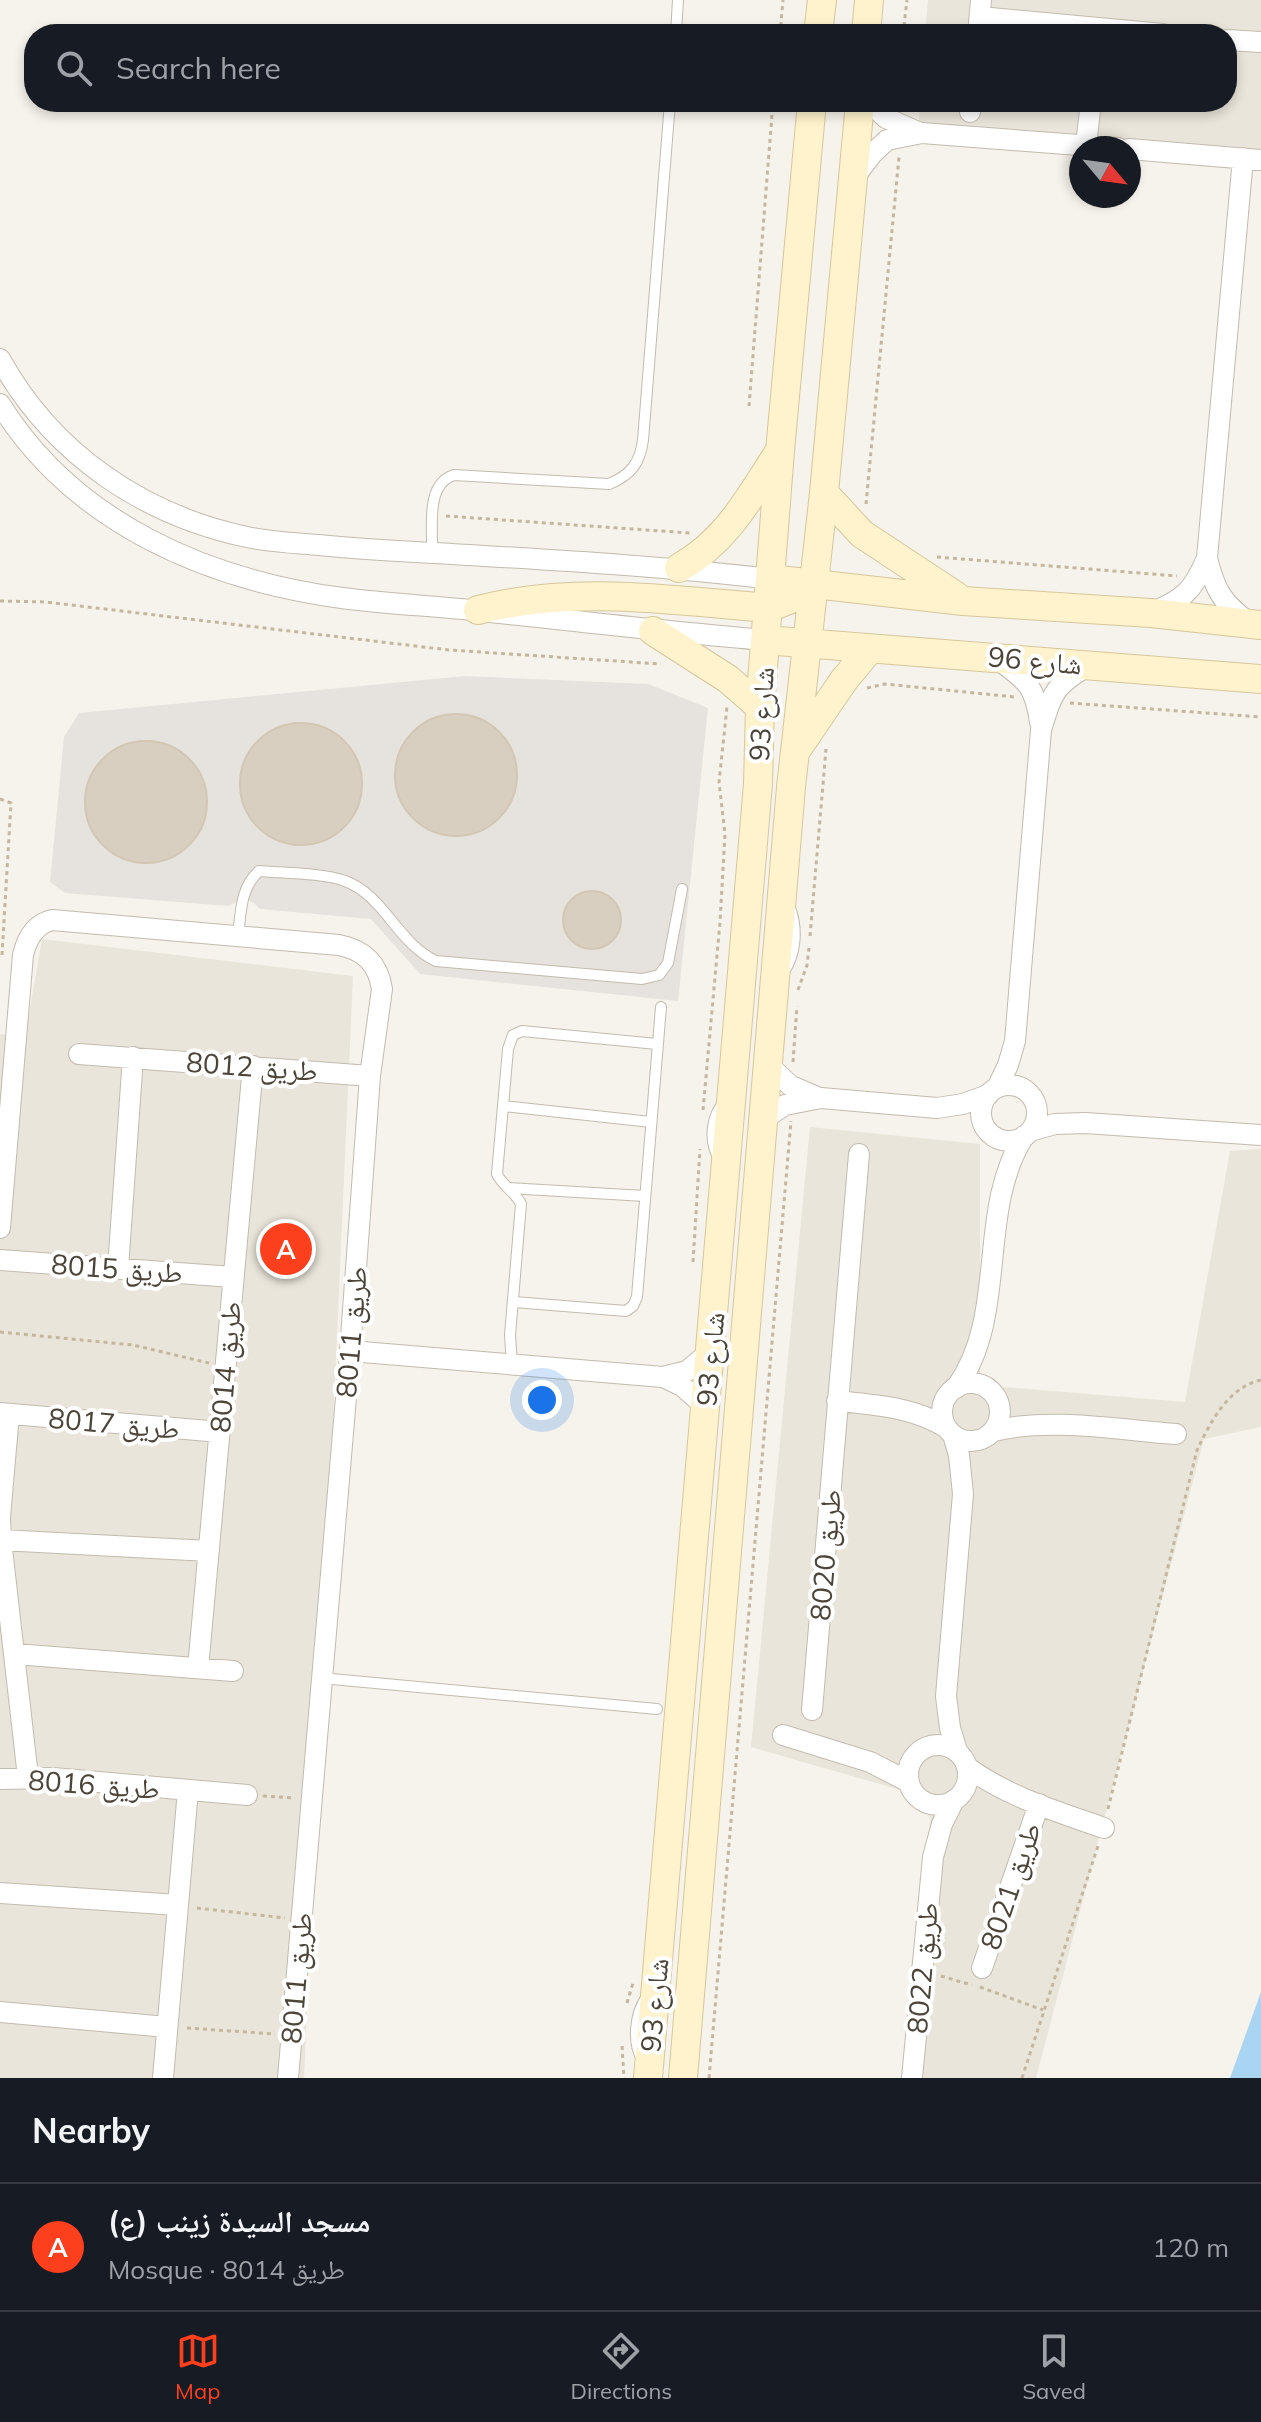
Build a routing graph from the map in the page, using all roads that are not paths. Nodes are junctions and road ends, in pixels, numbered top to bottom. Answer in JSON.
{"nodes":[{"id":1,"x":678,"y":0,"type":"edge"},
{"id":2,"x":822,"y":0,"type":"edge"},
{"id":3,"x":869,"y":0,"type":"edge"},
{"id":4,"x":980,"y":17,"type":"edge"},
{"id":5,"x":677,"y":24,"type":"edge"},
{"id":6,"x":819,"y":24,"type":"edge"},
{"id":7,"x":867,"y":24,"type":"edge"},
{"id":8,"x":1040,"y":24,"type":"edge"},
{"id":9,"x":1237,"y":41,"type":"edge"},
{"id":10,"x":1261,"y":42,"type":"edge"},
{"id":11,"x":669,"y":112,"type":"edge"},
{"id":12,"x":811,"y":112,"type":"edge"},
{"id":13,"x":859,"y":112,"type":"edge"},
{"id":14,"x":882,"y":112,"type":"edge"},
{"id":15,"x":1090,"y":112,"type":"edge"},
{"id":16,"x":912,"y":134,"type":"junction"},
{"id":17,"x":1087,"y":136,"type":"edge"},
{"id":18,"x":1069,"y":144,"type":"edge"},
{"id":19,"x":1141,"y":150,"type":"edge"},
{"id":20,"x":1252,"y":159,"type":"edge"},
{"id":21,"x":852,"y":181,"type":"junction"},
{"id":22,"x":0,"y":359,"type":"edge"},
{"id":23,"x":0,"y":404,"type":"edge"},
{"id":24,"x":780,"y":451,"type":"junction"},
{"id":25,"x":824,"y":493,"type":"junction"},
{"id":26,"x":432,"y":553,"type":"junction"},
{"id":27,"x":1207,"y":558,"type":"junction"},
{"id":28,"x":679,"y":568,"type":"junction"},
{"id":29,"x":771,"y":579,"type":"junction"},
{"id":30,"x":814,"y":582,"type":"junction"},
{"id":31,"x":963,"y":601,"type":"junction"},
{"id":32,"x":768,"y":608,"type":"junction"},
{"id":33,"x":478,"y":610,"type":"junction"},
{"id":34,"x":1151,"y":613,"type":"junction"},
{"id":35,"x":1256,"y":624,"type":"edge"},
{"id":36,"x":653,"y":631,"type":"junction"},
{"id":37,"x":765,"y":640,"type":"junction"},
{"id":38,"x":808,"y":645,"type":"junction"},
{"id":39,"x":869,"y":650,"type":"junction"},
{"id":40,"x":995,"y":657,"type":"junction"},
{"id":41,"x":1089,"y":665,"type":"junction"},
{"id":42,"x":1261,"y":679,"type":"edge"},
{"id":43,"x":1044,"y":700,"type":"junction"},
{"id":44,"x":760,"y":707,"type":"junction"},
{"id":45,"x":795,"y":753,"type":"junction"},
{"id":46,"x":682,"y":889,"type":"dead end"},
{"id":47,"x":238,"y":936,"type":"junction"},
{"id":48,"x":661,"y":1007,"type":"dead end"},
{"id":49,"x":1015,"y":1041,"type":"junction"},
{"id":50,"x":657,"y":1044,"type":"junction"},
{"id":51,"x":79,"y":1054,"type":"dead end"},
{"id":52,"x":133,"y":1057,"type":"junction"},
{"id":53,"x":768,"y":1065,"type":"junction"},
{"id":54,"x":253,"y":1066,"type":"junction"},
{"id":55,"x":370,"y":1076,"type":"junction"},
{"id":56,"x":992,"y":1092,"type":"junction"},
{"id":57,"x":792,"y":1094,"type":"junction"},
{"id":58,"x":1030,"y":1094,"type":"junction"},
{"id":59,"x":503,"y":1106,"type":"junction"},
{"id":60,"x":937,"y":1108,"type":"junction"},
{"id":61,"x":762,"y":1120,"type":"junction"},
{"id":62,"x":651,"y":1122,"type":"junction"},
{"id":63,"x":1085,"y":1123,"type":"junction"},
{"id":64,"x":988,"y":1131,"type":"junction"},
{"id":65,"x":1027,"y":1134,"type":"junction"},
{"id":66,"x":1261,"y":1135,"type":"edge"},
{"id":67,"x":859,"y":1154,"type":"dead end"},
{"id":68,"x":508,"y":1188,"type":"junction"},
{"id":69,"x":645,"y":1196,"type":"junction"},
{"id":70,"x":1000,"y":1198,"type":"junction"},
{"id":71,"x":0,"y":1228,"type":"edge"},
{"id":72,"x":0,"y":1260,"type":"edge"},
{"id":73,"x":118,"y":1268,"type":"junction"},
{"id":74,"x":233,"y":1277,"type":"junction"},
{"id":75,"x":514,"y":1302,"type":"junction"},
{"id":76,"x":981,"y":1335,"type":"junction"},
{"id":77,"x":350,"y":1351,"type":"junction"},
{"id":78,"x":710,"y":1352,"type":"junction"},
{"id":79,"x":512,"y":1364,"type":"junction"},
{"id":80,"x":663,"y":1377,"type":"junction"},
{"id":81,"x":951,"y":1392,"type":"junction"},
{"id":82,"x":995,"y":1397,"type":"junction"},
{"id":83,"x":837,"y":1401,"type":"junction"},
{"id":84,"x":706,"y":1407,"type":"junction"},
{"id":85,"x":900,"y":1407,"type":"junction"},
{"id":86,"x":4,"y":1414,"type":"edge"},
{"id":87,"x":1052,"y":1425,"type":"junction"},
{"id":88,"x":220,"y":1432,"type":"junction"},
{"id":89,"x":950,"y":1432,"type":"junction"},
{"id":90,"x":991,"y":1434,"type":"junction"},
{"id":91,"x":1176,"y":1434,"type":"dead end"},
{"id":92,"x":963,"y":1494,"type":"junction"},
{"id":93,"x":1,"y":1540,"type":"edge"},
{"id":94,"x":209,"y":1551,"type":"junction"},
{"id":95,"x":15,"y":1654,"type":"junction"},
{"id":96,"x":198,"y":1668,"type":"junction"},
{"id":97,"x":233,"y":1671,"type":"dead end"},
{"id":98,"x":321,"y":1678,"type":"junction"},
{"id":99,"x":946,"y":1696,"type":"junction"},
{"id":100,"x":657,"y":1709,"type":"dead end"},
{"id":101,"x":812,"y":1710,"type":"dead end"},
{"id":102,"x":783,"y":1735,"type":"dead end"},
{"id":103,"x":918,"y":1752,"type":"junction"},
{"id":104,"x":962,"y":1759,"type":"junction"},
{"id":105,"x":870,"y":1762,"type":"junction"},
{"id":106,"x":28,"y":1777,"type":"junction"},
{"id":107,"x":0,"y":1779,"type":"edge"},
{"id":108,"x":188,"y":1790,"type":"junction"},
{"id":109,"x":914,"y":1790,"type":"junction"},
{"id":110,"x":247,"y":1795,"type":"road end"},
{"id":111,"x":956,"y":1798,"type":"junction"},
{"id":112,"x":1029,"y":1801,"type":"junction"},
{"id":113,"x":1104,"y":1828,"type":"road end"},
{"id":114,"x":701,"y":1857,"type":"junction"},
{"id":115,"x":933,"y":1857,"type":"junction"},
{"id":116,"x":712,"y":1888,"type":"dead end"},
{"id":117,"x":0,"y":1893,"type":"edge"},
{"id":118,"x":178,"y":1905,"type":"junction"},
{"id":119,"x":708,"y":1923,"type":"dead end"},
{"id":120,"x":693,"y":1948,"type":"junction"},
{"id":121,"x":982,"y":1968,"type":"dead end"},
{"id":122,"x":0,"y":2012,"type":"edge"},
{"id":123,"x":167,"y":2027,"type":"junction"},
{"id":124,"x":649,"y":2073,"type":"edge"},
{"id":125,"x":163,"y":2078,"type":"edge"},
{"id":126,"x":288,"y":2078,"type":"edge"},
{"id":127,"x":683,"y":2078,"type":"edge"},
{"id":128,"x":912,"y":2078,"type":"edge"}],
"edges":[{"from":1,"to":5,"type":"lane"},
{"from":2,"to":6,"type":"street"},
{"from":3,"to":7,"type":"street"},
{"from":4,"to":8,"type":"street"},
{"from":9,"to":10,"type":"street"},
{"from":11,"to":26,"type":"lane"},
{"from":12,"to":24,"type":"street","name":"شارع 93"},
{"from":13,"to":21,"type":"street","name":"شارع 93"},
{"from":14,"to":16,"type":"street"},
{"from":15,"to":17,"type":"street"},
{"from":16,"to":18,"type":"street"},
{"from":16,"to":21,"type":"street"},
{"from":19,"to":20,"type":"street"},
{"from":20,"to":27,"type":"street"},
{"from":21,"to":25,"type":"street","name":"شارع 93"},
{"from":22,"to":26,"type":"street"},
{"from":23,"to":33,"type":"street"},
{"from":24,"to":28,"type":"street"},
{"from":24,"to":29,"type":"street","name":"شارع 93"},
{"from":25,"to":30,"type":"street","name":"شارع 93"},
{"from":25,"to":31,"type":"street"},
{"from":26,"to":28,"type":"street"},
{"from":27,"to":34,"type":"street"},
{"from":27,"to":35,"type":"street"},
{"from":28,"to":29,"type":"street"},
{"from":29,"to":30,"type":"street","name":"شارع 96"},
{"from":29,"to":32,"type":"street","name":"شارع 93"},
{"from":30,"to":31,"type":"street","name":"شارع 96"},
{"from":30,"to":32,"type":"street"},
{"from":30,"to":38,"type":"street","name":"شارع 93"},
{"from":31,"to":34,"type":"street","name":"شارع 96"},
{"from":32,"to":33,"type":"street"},
{"from":32,"to":37,"type":"street","name":"شارع 93"},
{"from":33,"to":36,"type":"street"},
{"from":34,"to":35,"type":"street","name":"شارع 96"},
{"from":36,"to":37,"type":"street"},
{"from":36,"to":44,"type":"street"},
{"from":37,"to":38,"type":"street","name":"شارع 96"},
{"from":37,"to":44,"type":"street","name":"شارع 93"},
{"from":38,"to":39,"type":"street","name":"شارع 96"},
{"from":38,"to":45,"type":"street","name":"شارع 93"},
{"from":39,"to":40,"type":"street","name":"شارع 96"},
{"from":39,"to":45,"type":"street"},
{"from":40,"to":41,"type":"street","name":"شارع 96"},
{"from":40,"to":43,"type":"street"},
{"from":41,"to":42,"type":"street","name":"شارع 96"},
{"from":41,"to":43,"type":"street"},
{"from":43,"to":49,"type":"street"},
{"from":44,"to":78,"type":"street","name":"شارع 93"},
{"from":45,"to":53,"type":"street","name":"شارع 93"},
{"from":46,"to":47,"type":"lane"},
{"from":47,"to":55,"type":"street","name":"طريق 8011"},
{"from":47,"to":71,"type":"street","name":"طريق 8011"},
{"from":48,"to":50,"type":"lane"},
{"from":49,"to":56,"type":"street"},
{"from":49,"to":58,"type":"street"},
{"from":50,"to":59,"type":"lane"},
{"from":50,"to":62,"type":"lane"},
{"from":51,"to":52,"type":"street","name":"طريق 8012"},
{"from":52,"to":54,"type":"street","name":"طريق 8012"},
{"from":52,"to":73,"type":"street"},
{"from":53,"to":57,"type":"street"},
{"from":53,"to":61,"type":"street","name":"شارع 93"},
{"from":54,"to":55,"type":"street","name":"طريق 8012"},
{"from":54,"to":74,"type":"street","name":"طريق 8014"},
{"from":55,"to":77,"type":"street","name":"طريق 8011"},
{"from":56,"to":58,"type":"street"},
{"from":56,"to":60,"type":"street"},
{"from":56,"to":64,"type":"street"},
{"from":57,"to":60,"type":"street"},
{"from":57,"to":61,"type":"street"},
{"from":58,"to":63,"type":"street"},
{"from":58,"to":65,"type":"street"},
{"from":59,"to":62,"type":"lane"},
{"from":59,"to":68,"type":"lane"},
{"from":60,"to":64,"type":"street"},
{"from":61,"to":114,"type":"street","name":"شارع 93"},
{"from":62,"to":69,"type":"lane"},
{"from":63,"to":65,"type":"street"},
{"from":63,"to":66,"type":"street"},
{"from":64,"to":65,"type":"street"},
{"from":64,"to":70,"type":"street"},
{"from":65,"to":70,"type":"street"},
{"from":67,"to":83,"type":"street","name":"طريق 8020"},
{"from":68,"to":69,"type":"lane"},
{"from":68,"to":75,"type":"lane"},
{"from":69,"to":75,"type":"lane"},
{"from":70,"to":76,"type":"street"},
{"from":72,"to":73,"type":"street","name":"طريق 8015"},
{"from":73,"to":74,"type":"street","name":"طريق 8015"},
{"from":74,"to":88,"type":"street","name":"طريق 8014"},
{"from":75,"to":79,"type":"lane"},
{"from":76,"to":81,"type":"street"},
{"from":76,"to":82,"type":"street"},
{"from":77,"to":79,"type":"street"},
{"from":77,"to":98,"type":"street","name":"طريق 8011"},
{"from":78,"to":80,"type":"street"},
{"from":78,"to":84,"type":"street","name":"شارع 93"},
{"from":79,"to":80,"type":"street"},
{"from":80,"to":84,"type":"street"},
{"from":81,"to":82,"type":"street"},
{"from":81,"to":85,"type":"street"},
{"from":81,"to":89,"type":"street"},
{"from":82,"to":87,"type":"street"},
{"from":82,"to":90,"type":"street"},
{"from":83,"to":85,"type":"street"},
{"from":83,"to":101,"type":"street","name":"طريق 8020"},
{"from":84,"to":124,"type":"street","name":"شارع 93"},
{"from":85,"to":89,"type":"street"},
{"from":86,"to":88,"type":"street","name":"طريق 8017"},
{"from":86,"to":93,"type":"street","name":"طريق 8017"},
{"from":87,"to":90,"type":"street"},
{"from":87,"to":91,"type":"street"},
{"from":88,"to":94,"type":"street","name":"طريق 8014"},
{"from":89,"to":90,"type":"street"},
{"from":89,"to":92,"type":"street"},
{"from":90,"to":92,"type":"street"},
{"from":92,"to":99,"type":"street"},
{"from":93,"to":94,"type":"street"},
{"from":93,"to":95,"type":"street","name":"طريق 8017"},
{"from":94,"to":96,"type":"street","name":"طريق 8014"},
{"from":95,"to":96,"type":"street"},
{"from":95,"to":106,"type":"street","name":"طريق 8017"},
{"from":96,"to":97,"type":"street"},
{"from":98,"to":100,"type":"lane"},
{"from":98,"to":126,"type":"street","name":"طريق 8011"},
{"from":99,"to":103,"type":"street"},
{"from":99,"to":104,"type":"street"},
{"from":102,"to":105,"type":"street"},
{"from":103,"to":104,"type":"street"},
{"from":103,"to":105,"type":"street"},
{"from":103,"to":109,"type":"street"},
{"from":104,"to":111,"type":"street"},
{"from":104,"to":112,"type":"street"},
{"from":105,"to":109,"type":"street"},
{"from":106,"to":107,"type":"street","name":"طريق 8016"},
{"from":106,"to":108,"type":"street","name":"طريق 8016"},
{"from":108,"to":110,"type":"street","name":"طريق 8016"},
{"from":108,"to":118,"type":"street","name":"طريق 8016"},
{"from":109,"to":111,"type":"street"},
{"from":109,"to":115,"type":"street","name":"طريق 8022"},
{"from":111,"to":112,"type":"street"},
{"from":111,"to":115,"type":"street","name":"طريق 8022"},
{"from":112,"to":113,"type":"street"},
{"from":112,"to":121,"type":"street","name":"طريق 8021"},
{"from":114,"to":116,"type":"lane"},
{"from":114,"to":120,"type":"street","name":"شارع 93"},
{"from":115,"to":128,"type":"street","name":"طريق 8022"},
{"from":117,"to":118,"type":"street"},
{"from":118,"to":123,"type":"street","name":"طريق 8016"},
{"from":119,"to":120,"type":"lane"},
{"from":120,"to":127,"type":"street","name":"شارع 93"},
{"from":122,"to":123,"type":"street"},
{"from":123,"to":125,"type":"street","name":"طريق 8016"}]}
